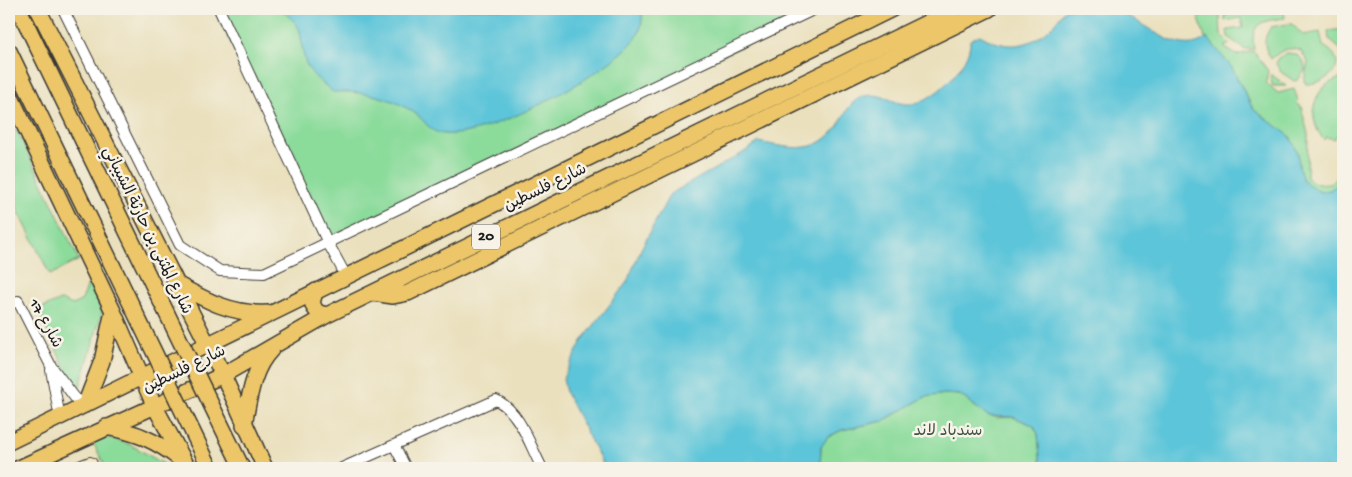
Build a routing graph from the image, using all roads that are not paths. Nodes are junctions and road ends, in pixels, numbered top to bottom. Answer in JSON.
{"nodes":[{"id":1,"x":19,"y":9,"type":"edge"},
{"id":2,"x":38,"y":9,"type":"edge"},
{"id":3,"x":63,"y":9,"type":"edge"},
{"id":4,"x":219,"y":9,"type":"edge"},
{"id":5,"x":815,"y":9,"type":"edge"},
{"id":6,"x":955,"y":9,"type":"edge"},
{"id":7,"x":989,"y":9,"type":"edge"},
{"id":8,"x":888,"y":11,"type":"edge"},
{"id":9,"x":895,"y":38,"type":"junction"},
{"id":10,"x":9,"y":51,"type":"edge"},
{"id":11,"x":9,"y":93,"type":"edge"},
{"id":12,"x":618,"y":173,"type":"junction"},
{"id":13,"x":600,"y":198,"type":"junction"},
{"id":14,"x":327,"y":241,"type":"junction"},
{"id":15,"x":346,"y":276,"type":"junction"},
{"id":16,"x":175,"y":283,"type":"junction"},
{"id":17,"x":316,"y":291,"type":"junction"},
{"id":18,"x":373,"y":293,"type":"junction"},
{"id":19,"x":9,"y":304,"type":"edge"},
{"id":20,"x":113,"y":311,"type":"junction"},
{"id":21,"x":272,"y":312,"type":"junction"},
{"id":22,"x":327,"y":315,"type":"junction"},
{"id":23,"x":282,"y":340,"type":"junction"},
{"id":24,"x":208,"y":345,"type":"junction"},
{"id":25,"x":51,"y":366,"type":"junction"},
{"id":26,"x":223,"y":374,"type":"junction"},
{"id":27,"x":141,"y":377,"type":"junction"},
{"id":28,"x":154,"y":405,"type":"junction"},
{"id":29,"x":83,"y":406,"type":"junction"},
{"id":30,"x":60,"y":418,"type":"junction"},
{"id":31,"x":244,"y":425,"type":"junction"},
{"id":32,"x":106,"y":427,"type":"junction"},
{"id":33,"x":9,"y":442,"type":"edge"},
{"id":34,"x":394,"y":445,"type":"junction"},
{"id":35,"x":187,"y":466,"type":"edge"},
{"id":36,"x":19,"y":468,"type":"edge"},
{"id":37,"x":210,"y":468,"type":"edge"},
{"id":38,"x":242,"y":468,"type":"edge"},
{"id":39,"x":265,"y":468,"type":"edge"},
{"id":40,"x":342,"y":468,"type":"edge"},
{"id":41,"x":406,"y":468,"type":"edge"},
{"id":42,"x":542,"y":468,"type":"edge"}],
"edges":[{"from":1,"to":38,"type":"main road","name":"شارع المثنى بن حارثة الشيباني","bridge":true},
{"from":2,"to":16,"type":"main road"},
{"from":3,"to":14,"type":"street"},
{"from":4,"to":14,"type":"street"},
{"from":5,"to":14,"type":"street"},
{"from":6,"to":9,"type":"main road","name":"شارع فلسطين","number":"20"},
{"from":7,"to":13,"type":"main road"},
{"from":8,"to":9,"type":"main road"},
{"from":8,"to":15,"type":"main road","name":"شارع فلسطين","number":"20"},
{"from":9,"to":12,"type":"main road","name":"شارع فلسطين","number":"20"},
{"from":10,"to":37,"type":"main road","bridge":true},
{"from":11,"to":20,"type":"main road"},
{"from":12,"to":13,"type":"main road"},
{"from":12,"to":18,"type":"main road","name":"شارع فلسطين","number":"20"},
{"from":13,"to":18,"type":"main road"},
{"from":14,"to":15,"type":"street"},
{"from":15,"to":17,"type":"main road","name":"شارع فلسطين","number":"20"},
{"from":16,"to":21,"type":"main road"},
{"from":16,"to":24,"type":"main road"},
{"from":17,"to":21,"type":"main road","name":"شارع فلسطين","number":"20"},
{"from":17,"to":22,"type":"main road"},
{"from":18,"to":22,"type":"main road","name":"شارع فلسطين","number":"20"},
{"from":19,"to":25,"type":"street","name":"شارع 17"},
{"from":20,"to":27,"type":"main road"},
{"from":20,"to":29,"type":"main road"},
{"from":21,"to":24,"type":"main road","name":"شارع فلسطين","number":"20"},
{"from":22,"to":23,"type":"main road","name":"شارع فلسطين","number":"20"},
{"from":23,"to":26,"type":"main road","name":"شارع فلسطين","number":"20"},
{"from":23,"to":31,"type":"main road"},
{"from":24,"to":26,"type":"main road"},
{"from":24,"to":27,"type":"main road","name":"شارع فلسطين","number":"20"},
{"from":25,"to":29,"type":"street","name":"شارع 17"},
{"from":25,"to":30,"type":"street","name":"شارع 17"},
{"from":26,"to":28,"type":"main road","name":"شارع فلسطين","number":"20"},
{"from":26,"to":31,"type":"main road"},
{"from":27,"to":28,"type":"main road"},
{"from":27,"to":29,"type":"main road","name":"شارع فلسطين","number":"20"},
{"from":28,"to":32,"type":"main road","name":"شارع فلسطين","number":"20"},
{"from":28,"to":35,"type":"main road"},
{"from":29,"to":30,"type":"main road","name":"شارع فلسطين","number":"20"},
{"from":30,"to":33,"type":"main road","name":"شارع فلسطين","number":"20"},
{"from":31,"to":39,"type":"main road"},
{"from":32,"to":35,"type":"main road"},
{"from":32,"to":36,"type":"main road","name":"شارع فلسطين","number":"20"},
{"from":34,"to":40,"type":"street"},
{"from":34,"to":41,"type":"street"},
{"from":34,"to":42,"type":"street"}]}
